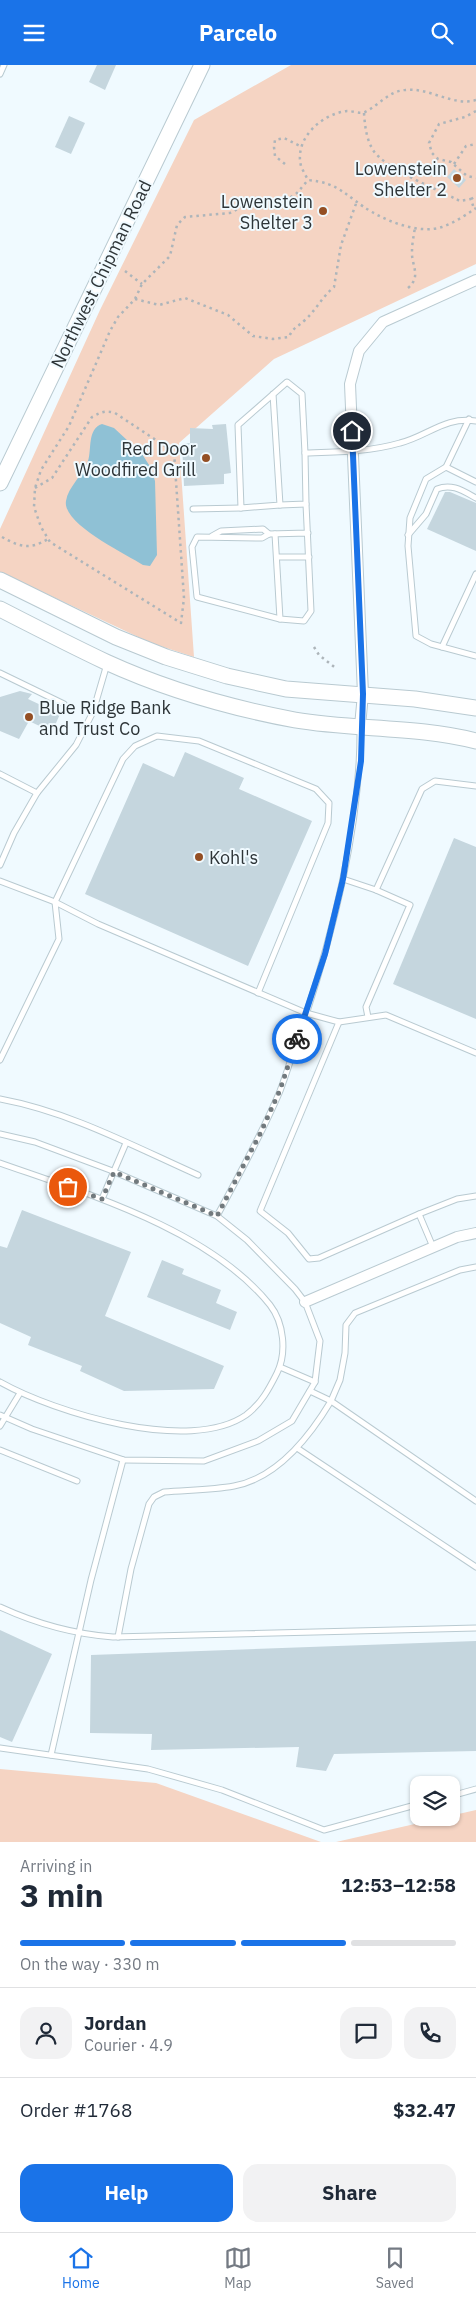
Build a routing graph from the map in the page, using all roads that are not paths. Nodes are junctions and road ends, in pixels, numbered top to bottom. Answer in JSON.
{"nodes":[{"id":1,"x":4,"y":65,"type":"edge"},
{"id":2,"x":202,"y":65,"type":"edge"},
{"id":3,"x":0,"y":74,"type":"edge"},
{"id":4,"x":476,"y":280,"type":"edge"},
{"id":5,"x":272,"y":394,"type":"junction"},
{"id":6,"x":469,"y":419,"type":"junction"},
{"id":7,"x":476,"y":421,"type":"edge"},
{"id":8,"x":353,"y":452,"type":"junction"},
{"id":9,"x":305,"y":453,"type":"junction"},
{"id":10,"x":446,"y":467,"type":"junction"},
{"id":11,"x":476,"y":482,"type":"edge"},
{"id":12,"x":0,"y":483,"type":"edge"},
{"id":13,"x":476,"y":498,"type":"edge"},
{"id":14,"x":306,"y":504,"type":"junction"},
{"id":15,"x":280,"y":505,"type":"junction"},
{"id":16,"x":242,"y":508,"type":"junction"},
{"id":17,"x":193,"y":509,"type":"dead end"},
{"id":18,"x":308,"y":533,"type":"junction"},
{"id":19,"x":269,"y":534,"type":"junction"},
{"id":20,"x":275,"y":534,"type":"junction"},
{"id":21,"x":408,"y":535,"type":"junction"},
{"id":22,"x":212,"y":536,"type":"junction"},
{"id":23,"x":277,"y":557,"type":"junction"},
{"id":24,"x":309,"y":557,"type":"junction"},
{"id":25,"x":476,"y":574,"type":"edge"},
{"id":26,"x":0,"y":581,"type":"edge"},
{"id":27,"x":0,"y":609,"type":"edge"},
{"id":28,"x":280,"y":619,"type":"junction"},
{"id":29,"x":442,"y":647,"type":"junction"},
{"id":30,"x":476,"y":656,"type":"edge"},
{"id":31,"x":107,"y":662,"type":"junction"},
{"id":32,"x":0,"y":673,"type":"edge"},
{"id":33,"x":363,"y":694,"type":"junction"},
{"id":34,"x":64,"y":704,"type":"dead end"},
{"id":35,"x":476,"y":709,"type":"edge"},
{"id":36,"x":360,"y":726,"type":"junction"},
{"id":37,"x":476,"y":741,"type":"edge"},
{"id":38,"x":0,"y":774,"type":"edge"},
{"id":39,"x":476,"y":787,"type":"edge"},
{"id":40,"x":37,"y":793,"type":"junction"},
{"id":41,"x":0,"y":865,"type":"edge"},
{"id":42,"x":343,"y":879,"type":"junction"},
{"id":43,"x":0,"y":881,"type":"edge"},
{"id":44,"x":376,"y":890,"type":"junction"},
{"id":45,"x":55,"y":902,"type":"junction"},
{"id":46,"x":258,"y":993,"type":"junction"},
{"id":47,"x":306,"y":1013,"type":"junction"},
{"id":48,"x":368,"y":1017,"type":"junction"},
{"id":49,"x":339,"y":1022,"type":"junction"},
{"id":50,"x":476,"y":1053,"type":"edge"},
{"id":51,"x":0,"y":1061,"type":"edge"},
{"id":52,"x":0,"y":1099,"type":"edge"},
{"id":53,"x":0,"y":1134,"type":"edge"},
{"id":54,"x":126,"y":1143,"type":"junction"},
{"id":55,"x":0,"y":1163,"type":"edge"},
{"id":56,"x":114,"y":1172,"type":"junction"},
{"id":57,"x":198,"y":1175,"type":"dead end"},
{"id":58,"x":476,"y":1197,"type":"edge"},
{"id":59,"x":102,"y":1199,"type":"junction"},
{"id":60,"x":419,"y":1214,"type":"junction"},
{"id":61,"x":217,"y":1216,"type":"junction"},
{"id":62,"x":476,"y":1233,"type":"edge"},
{"id":63,"x":433,"y":1247,"type":"junction"},
{"id":64,"x":476,"y":1267,"type":"edge"},
{"id":65,"x":305,"y":1302,"type":"junction"},
{"id":66,"x":280,"y":1367,"type":"junction"},
{"id":67,"x":0,"y":1382,"type":"edge"},
{"id":68,"x":315,"y":1382,"type":"junction"},
{"id":69,"x":310,"y":1391,"type":"junction"},
{"id":70,"x":20,"y":1393,"type":"junction"},
{"id":71,"x":331,"y":1401,"type":"junction"},
{"id":72,"x":2,"y":1416,"type":"edge"},
{"id":73,"x":0,"y":1426,"type":"edge"},
{"id":74,"x":297,"y":1448,"type":"junction"},
{"id":75,"x":0,"y":1450,"type":"edge"},
{"id":76,"x":123,"y":1460,"type":"junction"},
{"id":77,"x":77,"y":1481,"type":"dead end"},
{"id":78,"x":476,"y":1501,"type":"edge"},
{"id":79,"x":476,"y":1567,"type":"edge"},
{"id":80,"x":0,"y":1607,"type":"edge"},
{"id":81,"x":476,"y":1628,"type":"edge"},
{"id":82,"x":79,"y":1634,"type":"junction"},
{"id":83,"x":118,"y":1637,"type":"junction"},
{"id":84,"x":0,"y":1748,"type":"edge"},
{"id":85,"x":50,"y":1755,"type":"junction"},
{"id":86,"x":476,"y":1789,"type":"edge"},
{"id":87,"x":460,"y":1793,"type":"edge"},
{"id":88,"x":410,"y":1806,"type":"edge"}],
"edges":[{"from":1,"to":3,"type":"lane"},
{"from":2,"to":12,"type":"main road","name":"Northwest Chipman Road"},
{"from":4,"to":8,"type":"street"},
{"from":5,"to":9,"type":"lane"},
{"from":5,"to":15,"type":"lane"},
{"from":5,"to":16,"type":"lane"},
{"from":6,"to":7,"type":"lane"},
{"from":6,"to":8,"type":"lane"},
{"from":6,"to":10,"type":"lane"},
{"from":8,"to":9,"type":"lane"},
{"from":8,"to":33,"type":"street"},
{"from":9,"to":14,"type":"lane"},
{"from":10,"to":11,"type":"lane"},
{"from":10,"to":21,"type":"lane"},
{"from":13,"to":21,"type":"lane"},
{"from":14,"to":15,"type":"lane"},
{"from":14,"to":18,"type":"lane"},
{"from":15,"to":16,"type":"lane"},
{"from":16,"to":17,"type":"lane"},
{"from":18,"to":20,"type":"lane"},
{"from":18,"to":24,"type":"lane"},
{"from":19,"to":20,"type":"lane"},
{"from":19,"to":22,"type":"lane"},
{"from":19,"to":22,"type":"lane"},
{"from":20,"to":23,"type":"lane"},
{"from":21,"to":29,"type":"lane"},
{"from":22,"to":28,"type":"lane"},
{"from":23,"to":24,"type":"lane"},
{"from":23,"to":28,"type":"lane"},
{"from":24,"to":28,"type":"lane"},
{"from":25,"to":29,"type":"lane"},
{"from":26,"to":33,"type":"main road"},
{"from":27,"to":31,"type":"main road"},
{"from":29,"to":30,"type":"lane"},
{"from":31,"to":36,"type":"main road"},
{"from":31,"to":40,"type":"lane"},
{"from":32,"to":34,"type":"lane"},
{"from":33,"to":35,"type":"main road"},
{"from":33,"to":36,"type":"street"},
{"from":36,"to":37,"type":"main road"},
{"from":36,"to":42,"type":"lane"},
{"from":38,"to":40,"type":"lane"},
{"from":39,"to":44,"type":"lane"},
{"from":40,"to":41,"type":"lane"},
{"from":42,"to":44,"type":"lane"},
{"from":42,"to":47,"type":"lane"},
{"from":43,"to":45,"type":"lane"},
{"from":44,"to":48,"type":"lane"},
{"from":45,"to":46,"type":"lane"},
{"from":45,"to":46,"type":"lane"},
{"from":45,"to":51,"type":"lane"},
{"from":46,"to":47,"type":"lane"},
{"from":47,"to":49,"type":"lane"},
{"from":47,"to":61,"type":"lane"},
{"from":48,"to":49,"type":"lane"},
{"from":48,"to":50,"type":"lane"},
{"from":49,"to":60,"type":"lane"},
{"from":52,"to":54,"type":"lane"},
{"from":53,"to":56,"type":"lane"},
{"from":54,"to":56,"type":"lane"},
{"from":54,"to":57,"type":"lane"},
{"from":55,"to":59,"type":"lane"},
{"from":56,"to":59,"type":"lane"},
{"from":56,"to":61,"type":"lane"},
{"from":58,"to":60,"type":"lane"},
{"from":59,"to":66,"type":"lane"},
{"from":60,"to":63,"type":"lane"},
{"from":61,"to":65,"type":"lane"},
{"from":62,"to":63,"type":"street"},
{"from":63,"to":65,"type":"street"},
{"from":64,"to":71,"type":"lane"},
{"from":65,"to":68,"type":"lane"},
{"from":66,"to":68,"type":"lane"},
{"from":66,"to":70,"type":"lane"},
{"from":67,"to":70,"type":"lane"},
{"from":68,"to":69,"type":"lane"},
{"from":69,"to":71,"type":"lane"},
{"from":69,"to":76,"type":"lane"},
{"from":70,"to":72,"type":"lane"},
{"from":71,"to":74,"type":"lane"},
{"from":71,"to":78,"type":"lane"},
{"from":72,"to":73,"type":"lane"},
{"from":72,"to":76,"type":"lane"},
{"from":74,"to":79,"type":"lane"},
{"from":74,"to":83,"type":"lane"},
{"from":75,"to":77,"type":"lane"},
{"from":76,"to":82,"type":"lane"},
{"from":80,"to":82,"type":"lane"},
{"from":81,"to":83,"type":"lane"},
{"from":82,"to":83,"type":"lane"},
{"from":82,"to":85,"type":"lane"},
{"from":84,"to":85,"type":"lane"},
{"from":85,"to":88,"type":"lane"},
{"from":86,"to":87,"type":"lane"}]}
